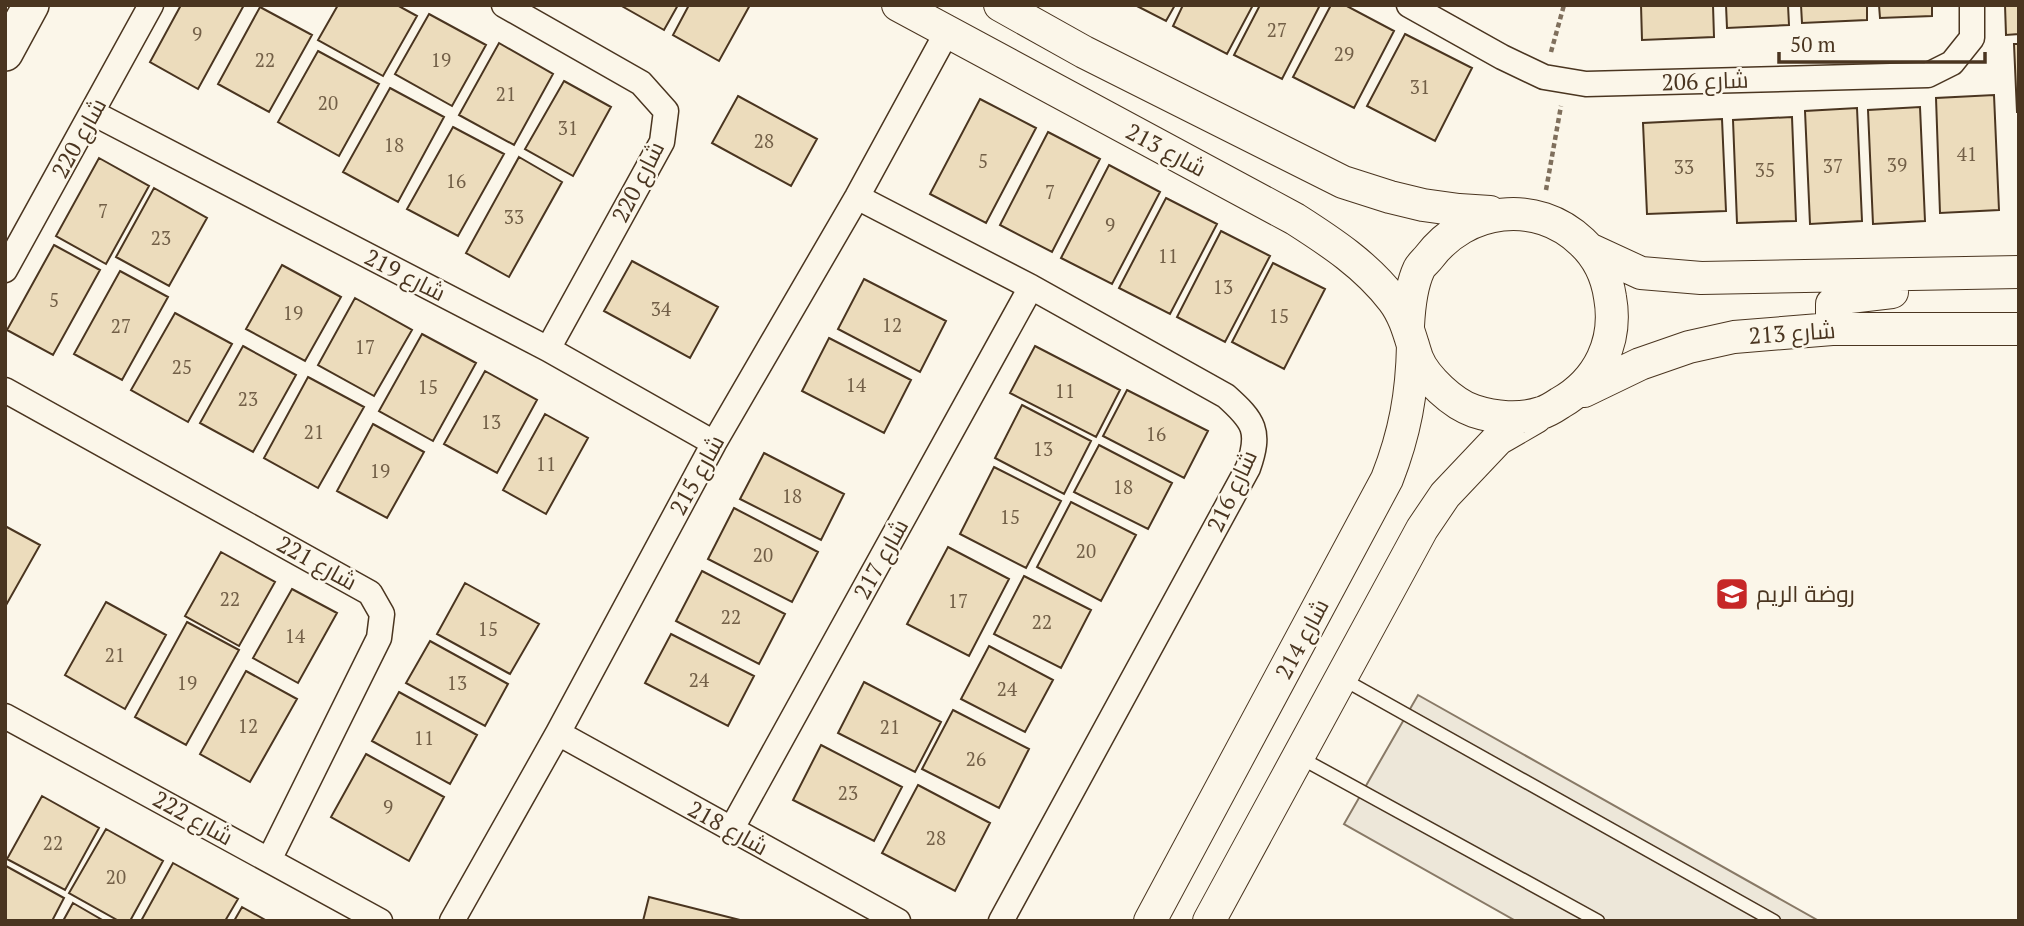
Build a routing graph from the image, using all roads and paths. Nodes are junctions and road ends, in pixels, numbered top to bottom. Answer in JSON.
{"nodes":[{"id":1,"x":31,"y":5,"type":"edge"},
{"id":2,"x":151,"y":5,"type":"edge"},
{"id":3,"x":504,"y":5,"type":"edge"},
{"id":4,"x":898,"y":5,"type":"edge"},
{"id":5,"x":1000,"y":5,"type":"edge"},
{"id":6,"x":1409,"y":5,"type":"edge"},
{"id":7,"x":1564,"y":5,"type":"edge"},
{"id":8,"x":1972,"y":5,"type":"edge"},
{"id":9,"x":947,"y":32,"type":"junction"},
{"id":10,"x":5,"y":53,"type":"edge"},
{"id":11,"x":1555,"y":79,"type":"junction"},
{"id":12,"x":93,"y":113,"type":"junction"},
{"id":13,"x":857,"y":197,"type":"junction"},
{"id":14,"x":1506,"y":213,"type":"junction"},
{"id":15,"x":1541,"y":217,"type":"junction"},
{"id":16,"x":1589,"y":249,"type":"junction"},
{"id":17,"x":5,"y":270,"type":"edge"},
{"id":18,"x":2019,"y":272,"type":"edge"},
{"id":19,"x":1942,"y":273,"type":"junction"},
{"id":20,"x":1031,"y":287,"type":"junction"},
{"id":21,"x":1832,"y":329,"type":"junction"},
{"id":22,"x":2019,"y":329,"type":"edge"},
{"id":23,"x":1411,"y":335,"type":"junction"},
{"id":24,"x":548,"y":349,"type":"junction"},
{"id":25,"x":5,"y":390,"type":"edge"},
{"id":26,"x":1576,"y":394,"type":"junction"},
{"id":27,"x":1542,"y":414,"type":"junction"},
{"id":28,"x":714,"y":443,"type":"junction"},
{"id":29,"x":1340,"y":678,"type":"junction"},
{"id":30,"x":5,"y":716,"type":"edge"},
{"id":31,"x":558,"y":733,"type":"junction"},
{"id":32,"x":1298,"y":757,"type":"junction"},
{"id":33,"x":731,"y":830,"type":"junction"},
{"id":34,"x":269,"y":860,"type":"junction"},
{"id":35,"x":380,"y":921,"type":"edge"},
{"id":36,"x":452,"y":921,"type":"edge"},
{"id":37,"x":898,"y":921,"type":"edge"},
{"id":38,"x":1001,"y":921,"type":"edge"},
{"id":39,"x":1150,"y":921,"type":"edge"},
{"id":40,"x":1209,"y":921,"type":"edge"},
{"id":41,"x":1598,"y":921,"type":"edge"},
{"id":42,"x":1774,"y":921,"type":"edge"}],
"edges":[{"from":1,"to":10,"type":"main road"},
{"from":2,"to":12,"type":"street","name":"شارع 220"},
{"from":3,"to":24,"type":"street","name":"شارع 220"},
{"from":4,"to":9,"type":"street","name":"شارع 213"},
{"from":5,"to":14,"type":"street"},
{"from":6,"to":11,"type":"street","name":"شارع 206"},
{"from":7,"to":11,"type":"path"},
{"from":8,"to":11,"type":"street","name":"شارع 206"},
{"from":9,"to":13,"type":"street","name":"شارع 215"},
{"from":9,"to":23,"type":"street","name":"شارع 213"},
{"from":11,"to":15,"type":"path"},
{"from":12,"to":17,"type":"street","name":"شارع 220"},
{"from":12,"to":24,"type":"street","name":"شارع 219"},
{"from":13,"to":20,"type":"street","name":"شارع 216"},
{"from":13,"to":28,"type":"street","name":"شارع 215"},
{"from":14,"to":15,"type":"street"},
{"from":14,"to":23,"type":"street"},
{"from":15,"to":16,"type":"street"},
{"from":16,"to":19,"type":"street"},
{"from":16,"to":26,"type":"street"},
{"from":18,"to":19,"type":"street"},
{"from":19,"to":21,"type":"street"},
{"from":20,"to":33,"type":"street","name":"شارع 217"},
{"from":20,"to":38,"type":"street","name":"شارع 216"},
{"from":21,"to":22,"type":"street","name":"شارع 213"},
{"from":21,"to":26,"type":"street","name":"شارع 213"},
{"from":23,"to":27,"type":"street"},
{"from":23,"to":39,"type":"street","name":"شارع 214"},
{"from":24,"to":28,"type":"street","name":"شارع 219"},
{"from":25,"to":34,"type":"street","name":"شارع 221"},
{"from":26,"to":27,"type":"street"},
{"from":27,"to":29,"type":"street"},
{"from":28,"to":31,"type":"street","name":"شارع 215"},
{"from":29,"to":32,"type":"street"},
{"from":29,"to":42,"type":"lane"},
{"from":30,"to":34,"type":"street","name":"شارع 222"},
{"from":31,"to":33,"type":"street","name":"شارع 218"},
{"from":31,"to":36,"type":"street","name":"شارع 215"},
{"from":32,"to":40,"type":"street"},
{"from":32,"to":41,"type":"lane"},
{"from":33,"to":37,"type":"street","name":"شارع 218"},
{"from":34,"to":35,"type":"street","name":"شارع 222"}]}
